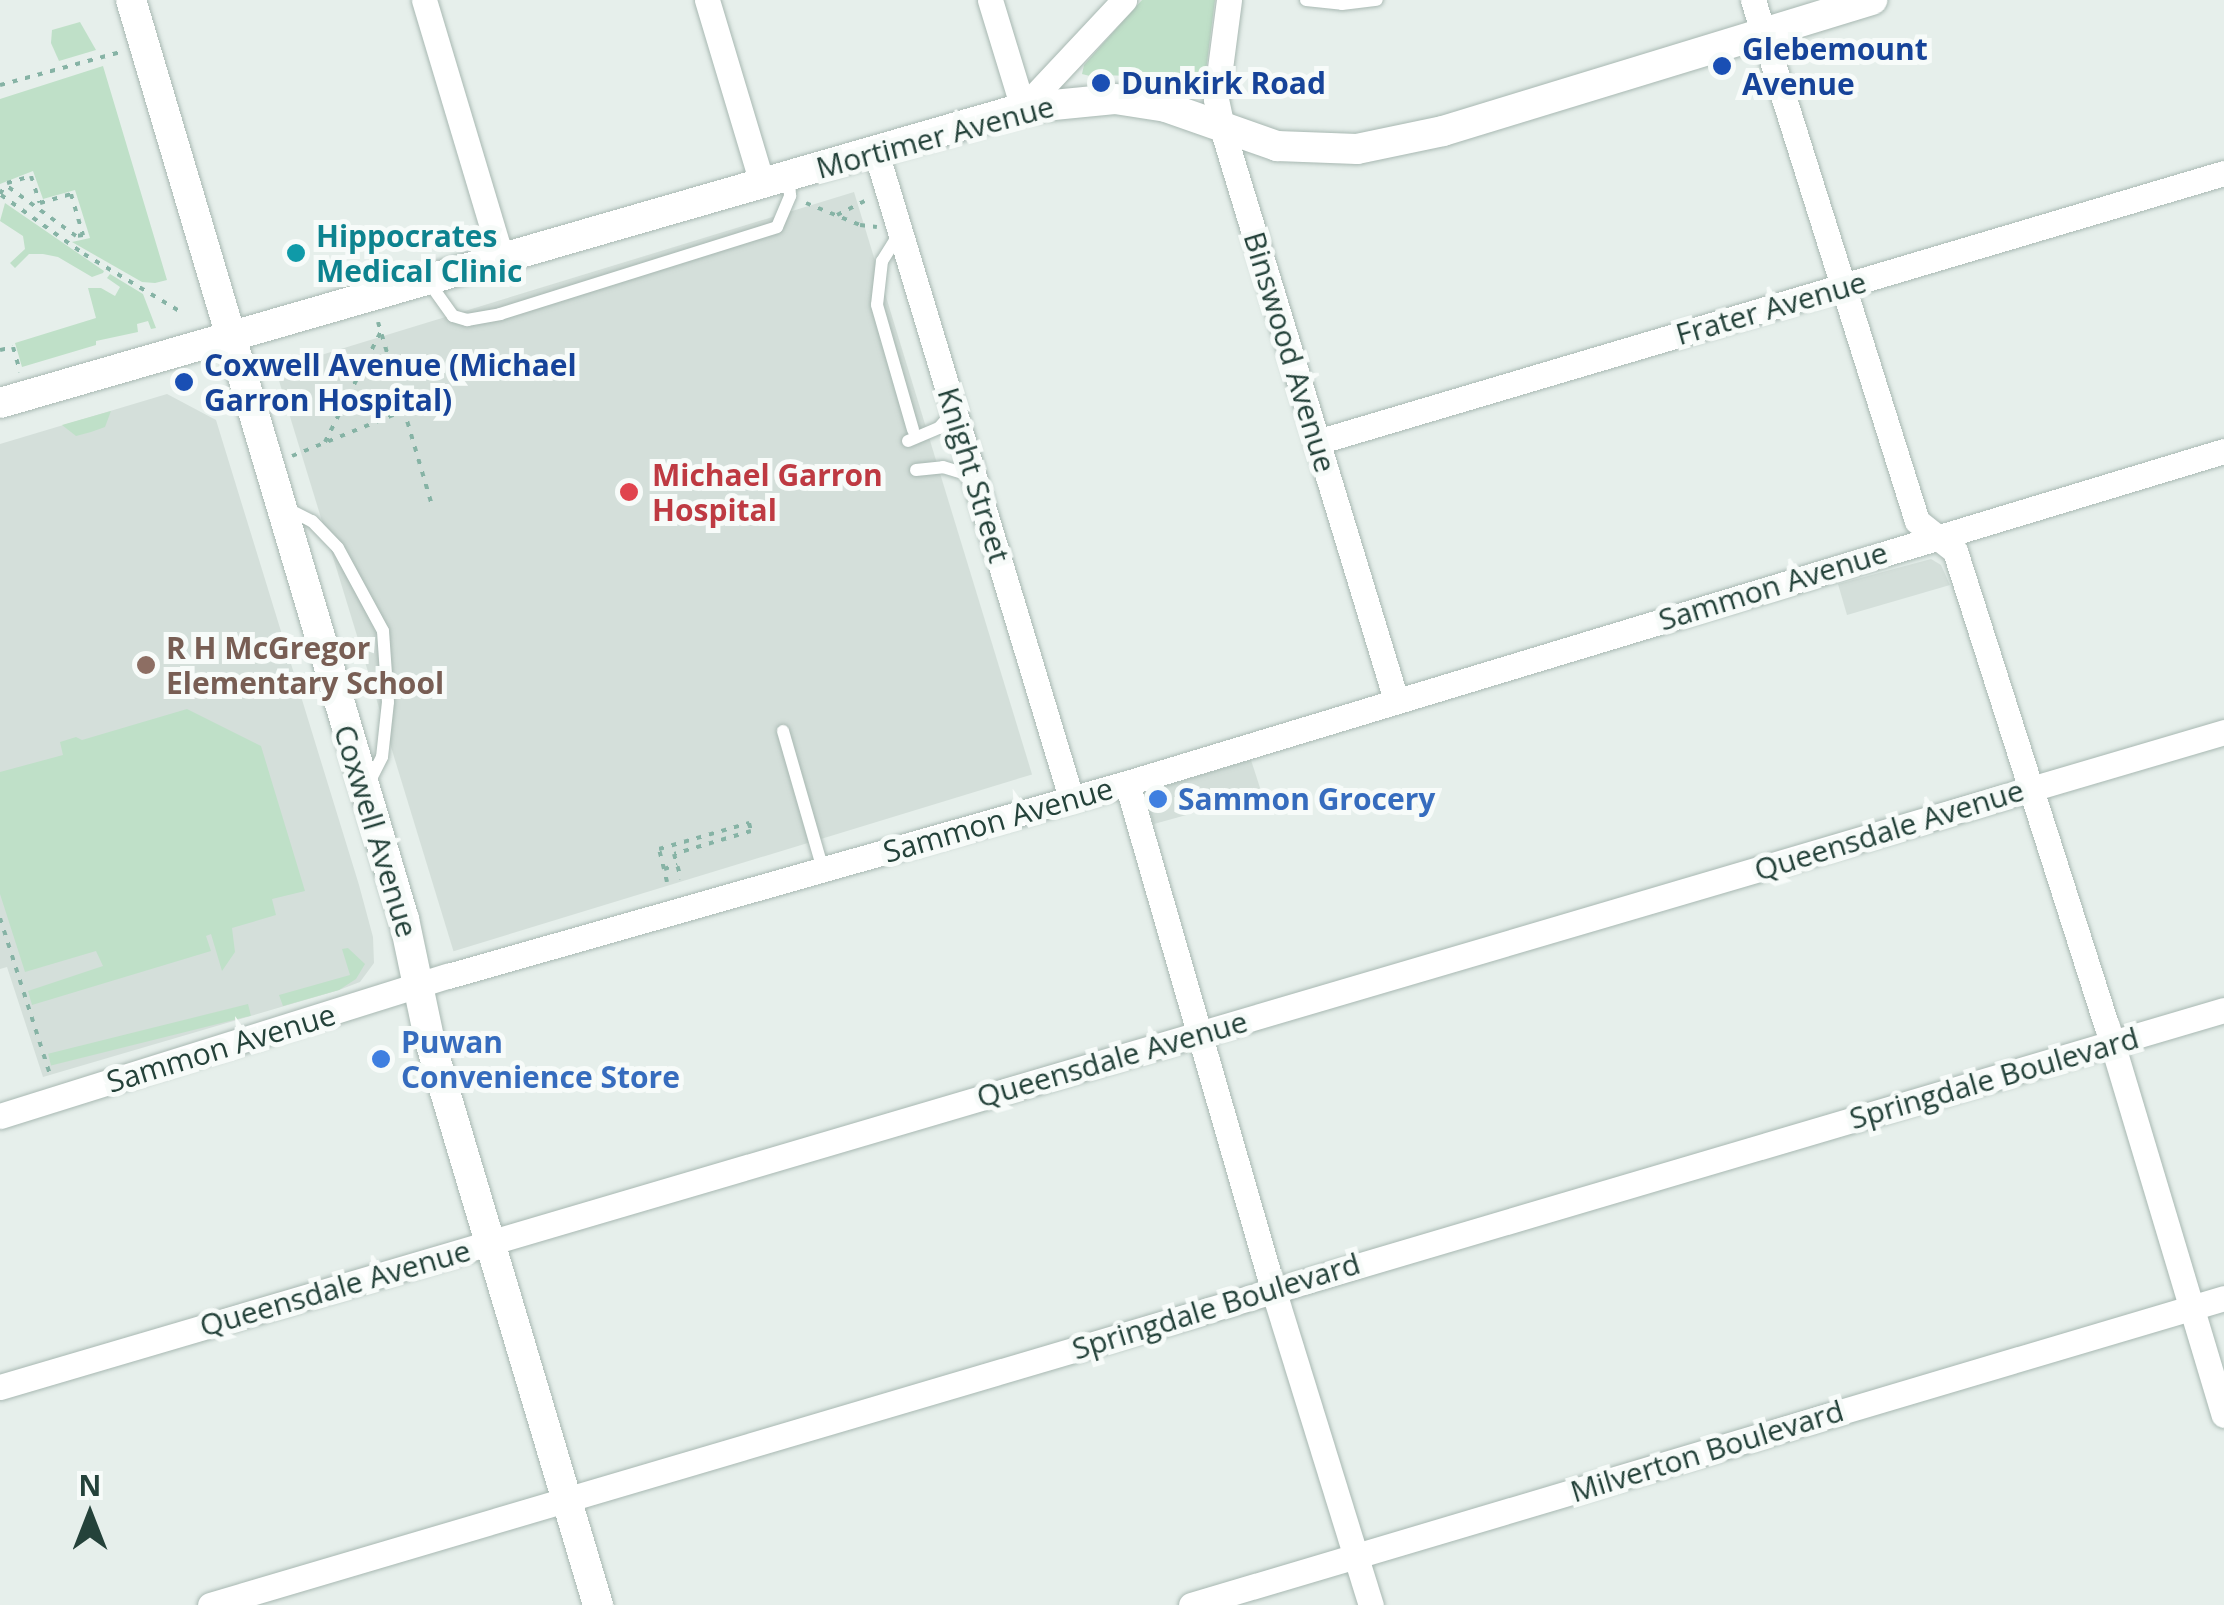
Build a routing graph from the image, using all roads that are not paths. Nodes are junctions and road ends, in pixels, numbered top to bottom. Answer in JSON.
{"nodes":[{"id":1,"x":131,"y":0,"type":"edge"},
{"id":2,"x":424,"y":0,"type":"edge"},
{"id":3,"x":707,"y":0,"type":"edge"},
{"id":4,"x":990,"y":0,"type":"edge"},
{"id":5,"x":1124,"y":0,"type":"edge"},
{"id":6,"x":1229,"y":0,"type":"edge"},
{"id":7,"x":1306,"y":0,"type":"edge"},
{"id":8,"x":1377,"y":0,"type":"edge"},
{"id":9,"x":1754,"y":0,"type":"edge"},
{"id":10,"x":1872,"y":0,"type":"edge"},
{"id":11,"x":1763,"y":32,"type":"junction"},
{"id":12,"x":1023,"y":108,"type":"junction"},
{"id":13,"x":1222,"y":128,"type":"junction"},
{"id":14,"x":876,"y":152,"type":"junction"},
{"id":15,"x":2224,"y":173,"type":"edge"},
{"id":16,"x":784,"y":186,"type":"junction"},
{"id":17,"x":891,"y":229,"type":"junction"},
{"id":18,"x":501,"y":257,"type":"junction"},
{"id":19,"x":427,"y":278,"type":"junction"},
{"id":20,"x":1844,"y":287,"type":"junction"},
{"id":21,"x":228,"y":338,"type":"junction"},
{"id":22,"x":0,"y":403,"type":"edge"},
{"id":23,"x":954,"y":410,"type":"junction"},
{"id":24,"x":1317,"y":442,"type":"junction"},
{"id":25,"x":2224,"y":451,"type":"edge"},
{"id":26,"x":916,"y":470,"type":"dead end"},
{"id":27,"x":974,"y":477,"type":"junction"},
{"id":28,"x":279,"y":505,"type":"junction"},
{"id":29,"x":1936,"y":536,"type":"junction"},
{"id":30,"x":1396,"y":700,"type":"junction"},
{"id":31,"x":783,"y":731,"type":"dead end"},
{"id":32,"x":2224,"y":732,"type":"edge"},
{"id":33,"x":1127,"y":783,"type":"junction"},
{"id":34,"x":2030,"y":788,"type":"junction"},
{"id":35,"x":365,"y":791,"type":"junction"},
{"id":36,"x":1072,"y":798,"type":"junction"},
{"id":37,"x":823,"y":870,"type":"junction"},
{"id":38,"x":419,"y":987,"type":"junction"},
{"id":39,"x":2224,"y":1010,"type":"edge"},
{"id":40,"x":1199,"y":1034,"type":"junction"},
{"id":41,"x":2112,"y":1043,"type":"junction"},
{"id":42,"x":0,"y":1116,"type":"edge"},
{"id":43,"x":491,"y":1242,"type":"junction"},
{"id":44,"x":1273,"y":1289,"type":"junction"},
{"id":45,"x":2224,"y":1298,"type":"edge"},
{"id":46,"x":2192,"y":1307,"type":"junction"},
{"id":47,"x":0,"y":1388,"type":"edge"},
{"id":48,"x":2224,"y":1415,"type":"edge"},
{"id":49,"x":566,"y":1500,"type":"junction"},
{"id":50,"x":1356,"y":1556,"type":"junction"},
{"id":51,"x":210,"y":1605,"type":"edge"},
{"id":52,"x":598,"y":1605,"type":"edge"},
{"id":53,"x":1191,"y":1605,"type":"edge"},
{"id":54,"x":1371,"y":1605,"type":"edge"}],
"edges":[{"from":1,"to":21,"type":"street","name":"Coxwell Avenue"},
{"from":2,"to":18,"type":"street"},
{"from":3,"to":16,"type":"street"},
{"from":4,"to":12,"type":"street"},
{"from":5,"to":12,"type":"street"},
{"from":6,"to":13,"type":"street","name":"Binswood Avenue"},
{"from":7,"to":8,"type":"lane"},
{"from":9,"to":11,"type":"street"},
{"from":10,"to":11,"type":"street","name":"Mortimer Avenue"},
{"from":11,"to":13,"type":"street","name":"Mortimer Avenue"},
{"from":11,"to":20,"type":"street"},
{"from":12,"to":13,"type":"street","name":"Mortimer Avenue"},
{"from":12,"to":14,"type":"street","name":"Mortimer Avenue"},
{"from":13,"to":24,"type":"street","name":"Binswood Avenue"},
{"from":14,"to":16,"type":"street","name":"Mortimer Avenue"},
{"from":14,"to":17,"type":"street","name":"Knight Street"},
{"from":15,"to":20,"type":"street","name":"Frater Avenue"},
{"from":16,"to":18,"type":"street","name":"Mortimer Avenue"},
{"from":16,"to":19,"type":"lane"},
{"from":17,"to":23,"type":"street","name":"Knight Street"},
{"from":17,"to":23,"type":"lane"},
{"from":18,"to":19,"type":"street","name":"Mortimer Avenue"},
{"from":19,"to":21,"type":"street","name":"Mortimer Avenue"},
{"from":20,"to":24,"type":"street","name":"Frater Avenue"},
{"from":20,"to":29,"type":"street"},
{"from":21,"to":22,"type":"street","name":"Mortimer Avenue"},
{"from":21,"to":28,"type":"street","name":"Coxwell Avenue"},
{"from":23,"to":27,"type":"street","name":"Knight Street"},
{"from":24,"to":30,"type":"street","name":"Binswood Avenue"},
{"from":25,"to":29,"type":"street","name":"Sammon Avenue"},
{"from":26,"to":27,"type":"lane"},
{"from":27,"to":36,"type":"street","name":"Knight Street"},
{"from":28,"to":35,"type":"street","name":"Coxwell Avenue"},
{"from":28,"to":35,"type":"lane"},
{"from":29,"to":30,"type":"street","name":"Sammon Avenue"},
{"from":29,"to":34,"type":"street"},
{"from":30,"to":33,"type":"street","name":"Sammon Avenue"},
{"from":31,"to":37,"type":"lane"},
{"from":32,"to":34,"type":"street","name":"Queensdale Avenue"},
{"from":33,"to":36,"type":"street","name":"Sammon Avenue"},
{"from":33,"to":40,"type":"street"},
{"from":34,"to":40,"type":"street","name":"Queensdale Avenue"},
{"from":34,"to":41,"type":"street"},
{"from":35,"to":38,"type":"street","name":"Coxwell Avenue"},
{"from":36,"to":37,"type":"street","name":"Sammon Avenue"},
{"from":37,"to":38,"type":"street","name":"Sammon Avenue"},
{"from":38,"to":42,"type":"street","name":"Sammon Avenue"},
{"from":38,"to":43,"type":"street","name":"Coxwell Avenue"},
{"from":39,"to":41,"type":"street","name":"Springdale Boulevard"},
{"from":40,"to":43,"type":"street","name":"Queensdale Avenue"},
{"from":40,"to":44,"type":"street"},
{"from":41,"to":44,"type":"street","name":"Springdale Boulevard"},
{"from":41,"to":46,"type":"street"},
{"from":43,"to":47,"type":"street","name":"Queensdale Avenue"},
{"from":43,"to":49,"type":"street","name":"Coxwell Avenue"},
{"from":44,"to":49,"type":"street","name":"Springdale Boulevard"},
{"from":44,"to":50,"type":"street"},
{"from":45,"to":46,"type":"street","name":"Milverton Boulevard"},
{"from":46,"to":48,"type":"street"},
{"from":46,"to":50,"type":"street","name":"Milverton Boulevard"},
{"from":49,"to":51,"type":"street","name":"Springdale Boulevard"},
{"from":49,"to":52,"type":"street","name":"Coxwell Avenue"},
{"from":50,"to":53,"type":"street","name":"Milverton Boulevard"},
{"from":50,"to":54,"type":"street"}]}
